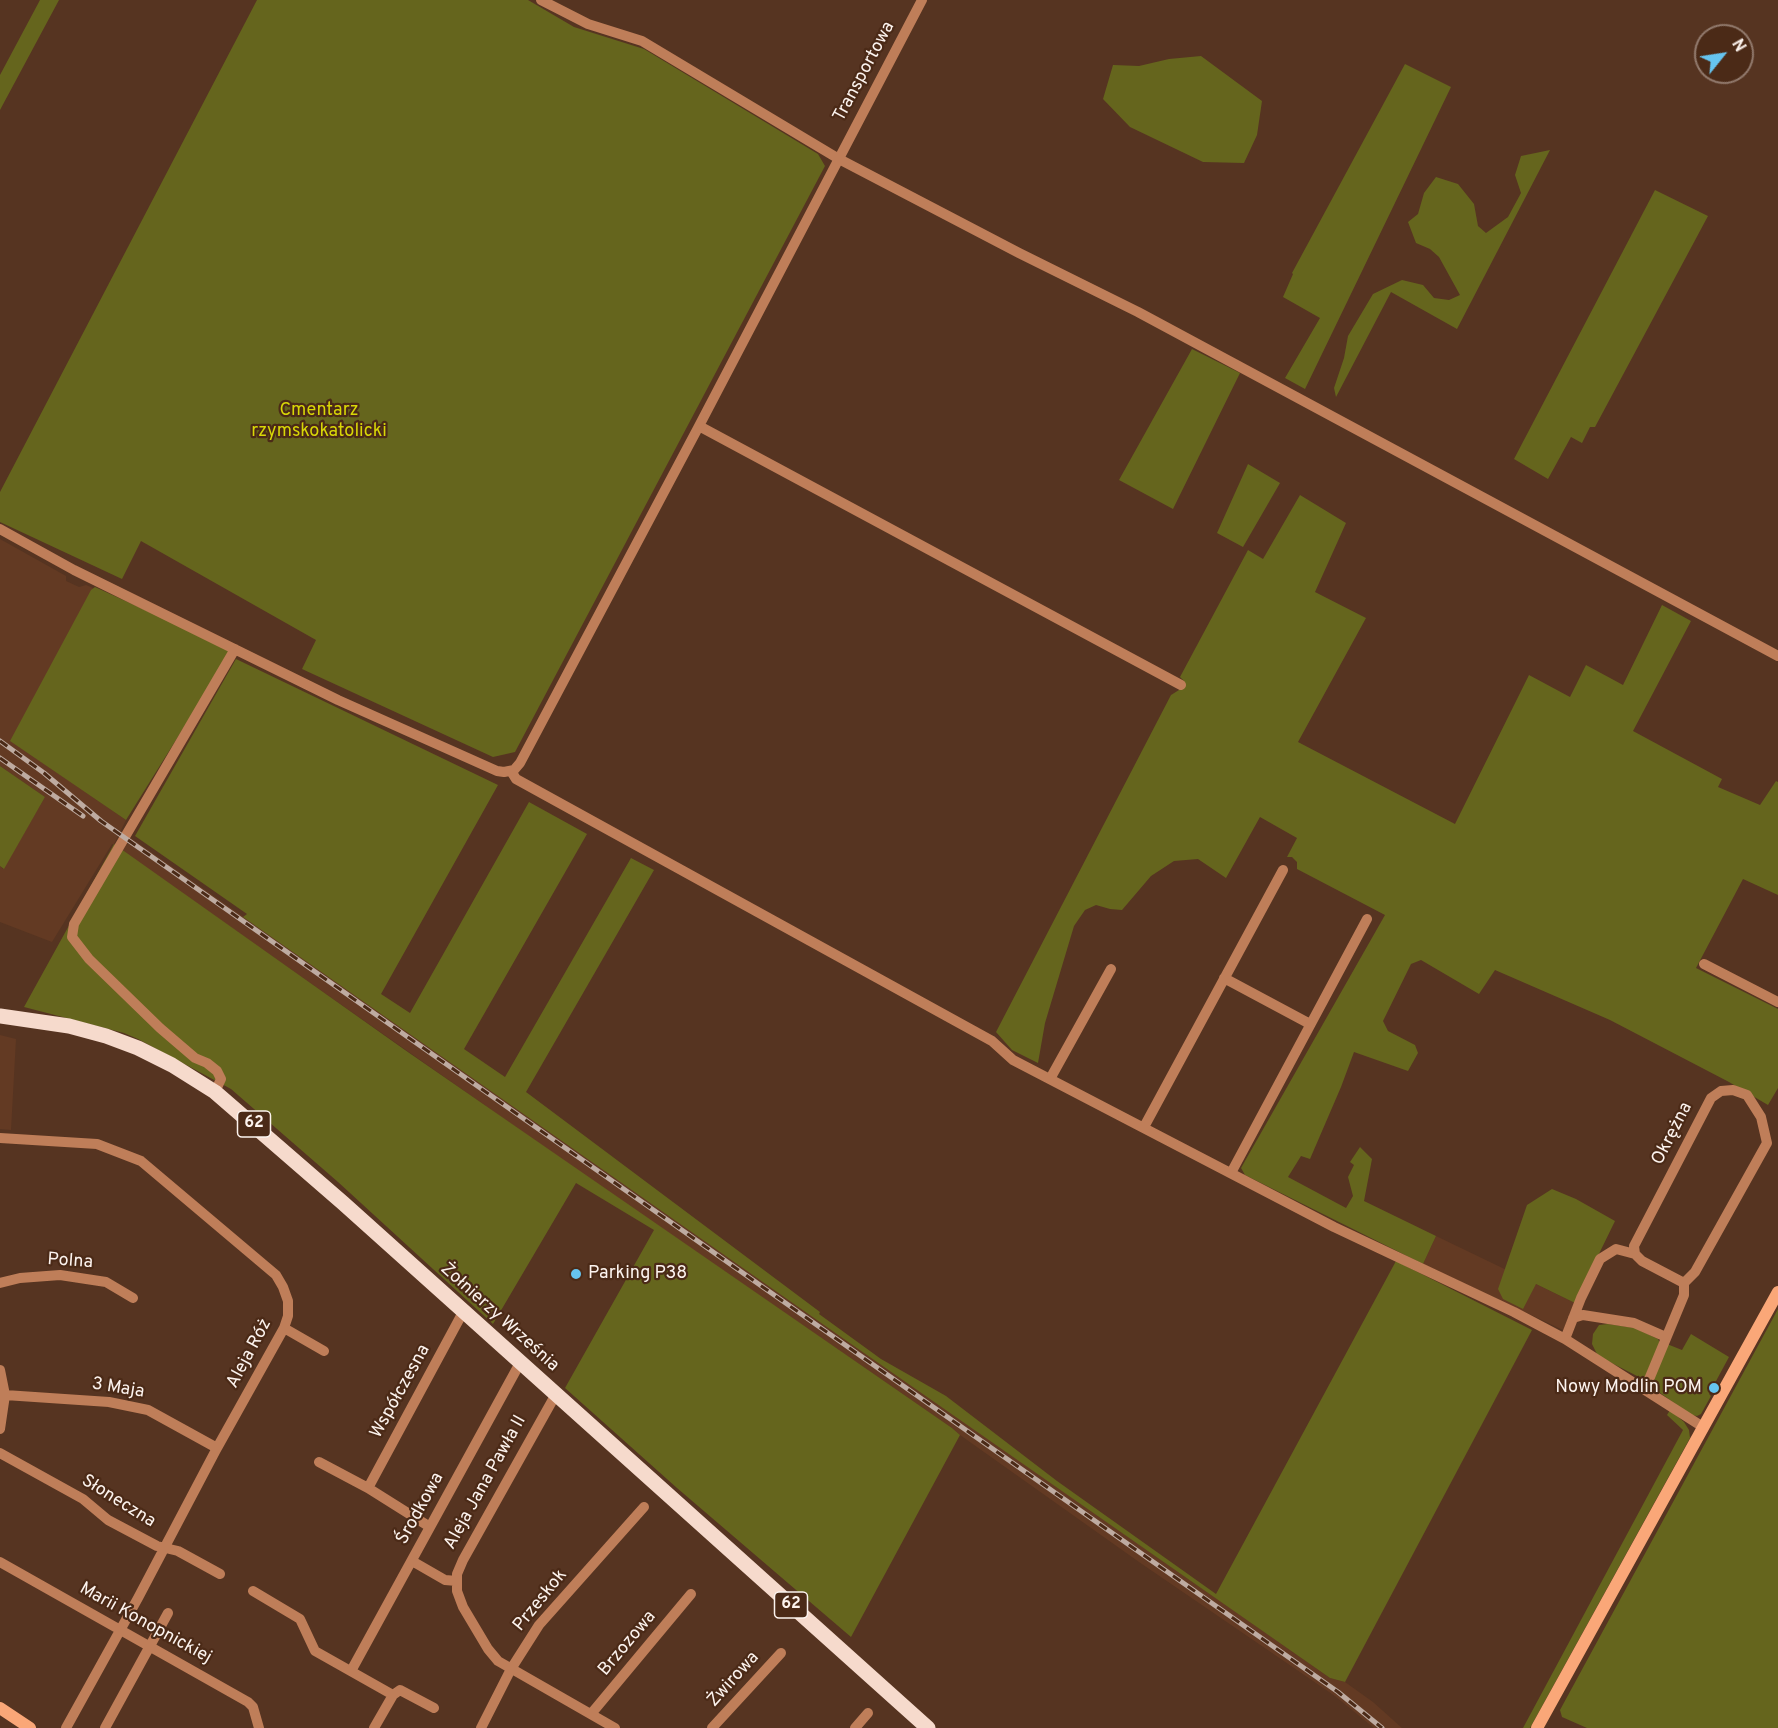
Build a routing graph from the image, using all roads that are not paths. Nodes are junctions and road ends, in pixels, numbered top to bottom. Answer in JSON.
{"nodes":[{"id":1,"x":541,"y":0,"type":"edge"},
{"id":2,"x":921,"y":0,"type":"edge"},
{"id":3,"x":839,"y":159,"type":"junction"},
{"id":4,"x":699,"y":426,"type":"junction"},
{"id":5,"x":0,"y":529,"type":"edge"},
{"id":6,"x":235,"y":649,"type":"junction"},
{"id":7,"x":1778,"y":656,"type":"edge"},
{"id":8,"x":1181,"y":685,"type":"dead end"},
{"id":9,"x":511,"y":771,"type":"junction"},
{"id":10,"x":1283,"y":870,"type":"dead end"},
{"id":11,"x":1367,"y":919,"type":"dead end"},
{"id":12,"x":1704,"y":964,"type":"dead end"},
{"id":13,"x":1110,"y":969,"type":"dead end"},
{"id":14,"x":1224,"y":978,"type":"junction"},
{"id":15,"x":1778,"y":1002,"type":"edge"},
{"id":16,"x":0,"y":1016,"type":"edge"},
{"id":17,"x":1310,"y":1024,"type":"junction"},
{"id":18,"x":1050,"y":1079,"type":"junction"},
{"id":19,"x":215,"y":1092,"type":"junction"},
{"id":20,"x":1144,"y":1127,"type":"junction"},
{"id":21,"x":0,"y":1138,"type":"edge"},
{"id":22,"x":1231,"y":1173,"type":"junction"},
{"id":23,"x":1635,"y":1254,"type":"junction"},
{"id":24,"x":0,"y":1283,"type":"edge"},
{"id":25,"x":1684,"y":1283,"type":"junction"},
{"id":26,"x":1778,"y":1292,"type":"edge"},
{"id":27,"x":133,"y":1298,"type":"dead end"},
{"id":28,"x":463,"y":1312,"type":"junction"},
{"id":29,"x":1573,"y":1318,"type":"junction"},
{"id":30,"x":284,"y":1328,"type":"junction"},
{"id":31,"x":1666,"y":1337,"type":"junction"},
{"id":32,"x":1565,"y":1339,"type":"junction"},
{"id":33,"x":324,"y":1352,"type":"dead end"},
{"id":34,"x":520,"y":1363,"type":"junction"},
{"id":35,"x":0,"y":1370,"type":"edge"},
{"id":36,"x":1645,"y":1389,"type":"junction"},
{"id":37,"x":556,"y":1394,"type":"junction"},
{"id":38,"x":5,"y":1395,"type":"junction"},
{"id":39,"x":1703,"y":1427,"type":"junction"},
{"id":40,"x":0,"y":1430,"type":"edge"},
{"id":41,"x":217,"y":1448,"type":"junction"},
{"id":42,"x":0,"y":1453,"type":"edge"},
{"id":43,"x":319,"y":1462,"type":"dead end"},
{"id":44,"x":368,"y":1488,"type":"junction"},
{"id":45,"x":644,"y":1507,"type":"dead end"},
{"id":46,"x":430,"y":1527,"type":"junction"},
{"id":47,"x":165,"y":1548,"type":"junction"},
{"id":48,"x":412,"y":1561,"type":"junction"},
{"id":49,"x":0,"y":1562,"type":"edge"},
{"id":50,"x":220,"y":1574,"type":"dead end"},
{"id":51,"x":457,"y":1581,"type":"junction"},
{"id":52,"x":253,"y":1591,"type":"dead end"},
{"id":53,"x":691,"y":1594,"type":"dead end"},
{"id":54,"x":168,"y":1613,"type":"dead end"},
{"id":55,"x":120,"y":1630,"type":"junction"},
{"id":56,"x":150,"y":1646,"type":"junction"},
{"id":57,"x":781,"y":1653,"type":"dead end"},
{"id":58,"x":511,"y":1669,"type":"junction"},
{"id":59,"x":351,"y":1671,"type":"junction"},
{"id":60,"x":393,"y":1695,"type":"junction"},
{"id":61,"x":0,"y":1708,"type":"edge"},
{"id":62,"x":434,"y":1708,"type":"dead end"},
{"id":63,"x":868,"y":1713,"type":"dead end"},
{"id":64,"x":591,"y":1714,"type":"junction"},
{"id":65,"x":30,"y":1728,"type":"edge"},
{"id":66,"x":66,"y":1728,"type":"edge"},
{"id":67,"x":105,"y":1728,"type":"edge"},
{"id":68,"x":259,"y":1728,"type":"edge"},
{"id":69,"x":374,"y":1728,"type":"edge"},
{"id":70,"x":481,"y":1728,"type":"edge"},
{"id":71,"x":615,"y":1728,"type":"edge"},
{"id":72,"x":712,"y":1728,"type":"edge"},
{"id":73,"x":855,"y":1728,"type":"edge"},
{"id":74,"x":928,"y":1728,"type":"edge"},
{"id":75,"x":1537,"y":1728,"type":"edge"}],
"edges":[{"from":1,"to":3,"type":"street"},
{"from":2,"to":3,"type":"street","name":"Transportowa"},
{"from":3,"to":4,"type":"street","name":"Transportowa"},
{"from":3,"to":7,"type":"street"},
{"from":4,"to":8,"type":"street"},
{"from":4,"to":9,"type":"street","name":"Transportowa"},
{"from":5,"to":6,"type":"street"},
{"from":6,"to":9,"type":"street"},
{"from":6,"to":19,"type":"street"},
{"from":9,"to":18,"type":"street"},
{"from":10,"to":14,"type":"street"},
{"from":11,"to":17,"type":"street"},
{"from":12,"to":15,"type":"street"},
{"from":13,"to":18,"type":"street"},
{"from":14,"to":17,"type":"street"},
{"from":14,"to":20,"type":"street"},
{"from":16,"to":19,"type":"main road","name":"Żołnierzy Września","number":"62"},
{"from":17,"to":22,"type":"street"},
{"from":18,"to":20,"type":"street"},
{"from":19,"to":28,"type":"main road","name":"Żołnierzy Września","number":"62"},
{"from":20,"to":22,"type":"street"},
{"from":21,"to":30,"type":"street","name":"Aleja Róż"},
{"from":22,"to":32,"type":"street"},
{"from":23,"to":25,"type":"street"},
{"from":23,"to":25,"type":"street","name":"Okrężna"},
{"from":23,"to":29,"type":"street"},
{"from":24,"to":27,"type":"street","name":"Polna"},
{"from":25,"to":31,"type":"street","name":"Okrężna"},
{"from":26,"to":39,"type":"street"},
{"from":28,"to":34,"type":"main road","name":"Żołnierzy Września","number":"62"},
{"from":28,"to":44,"type":"street","name":"Współczesna"},
{"from":29,"to":31,"type":"street"},
{"from":29,"to":32,"type":"street"},
{"from":30,"to":33,"type":"street"},
{"from":30,"to":41,"type":"street","name":"Aleja Róż"},
{"from":31,"to":36,"type":"street","name":"Okrężna"},
{"from":32,"to":36,"type":"street"},
{"from":34,"to":37,"type":"main road","name":"Żołnierzy Września","number":"62"},
{"from":34,"to":46,"type":"street","name":"Środkowa"},
{"from":35,"to":38,"type":"street"},
{"from":36,"to":39,"type":"street"},
{"from":37,"to":51,"type":"street","name":"Aleja Jana Pawła II"},
{"from":37,"to":74,"type":"main road","name":"Żołnierzy Września","number":"62"},
{"from":38,"to":40,"type":"street"},
{"from":38,"to":41,"type":"street","name":"3 Maja"},
{"from":39,"to":75,"type":"street"},
{"from":41,"to":47,"type":"street","name":"Aleja Róż"},
{"from":42,"to":47,"type":"street","name":"Słoneczna"},
{"from":43,"to":44,"type":"street"},
{"from":44,"to":46,"type":"street"},
{"from":45,"to":58,"type":"street","name":"Przeskok"},
{"from":46,"to":48,"type":"street","name":"Środkowa"},
{"from":47,"to":50,"type":"street","name":"Słoneczna"},
{"from":47,"to":55,"type":"street","name":"Aleja Róż"},
{"from":48,"to":51,"type":"street"},
{"from":48,"to":59,"type":"street","name":"Środkowa"},
{"from":49,"to":55,"type":"street","name":"Marii Konopnickiej"},
{"from":51,"to":58,"type":"street","name":"Aleja Jana Pawła II"},
{"from":52,"to":59,"type":"street"},
{"from":53,"to":64,"type":"street","name":"Brzozowa"},
{"from":54,"to":56,"type":"street"},
{"from":55,"to":56,"type":"street","name":"Marii Konopnickiej"},
{"from":55,"to":66,"type":"street","name":"Aleja Róż"},
{"from":56,"to":67,"type":"street"},
{"from":56,"to":68,"type":"street","name":"Marii Konopnickiej"},
{"from":57,"to":72,"type":"street","name":"Żwirowa"},
{"from":58,"to":64,"type":"street","name":"Aleja Jana Pawła II"},
{"from":58,"to":70,"type":"street","name":"Przeskok"},
{"from":59,"to":60,"type":"street"},
{"from":60,"to":62,"type":"street"},
{"from":60,"to":69,"type":"street"},
{"from":61,"to":65,"type":"street"},
{"from":63,"to":73,"type":"street"},
{"from":64,"to":71,"type":"street","name":"Aleja Jana Pawła II"}]}
